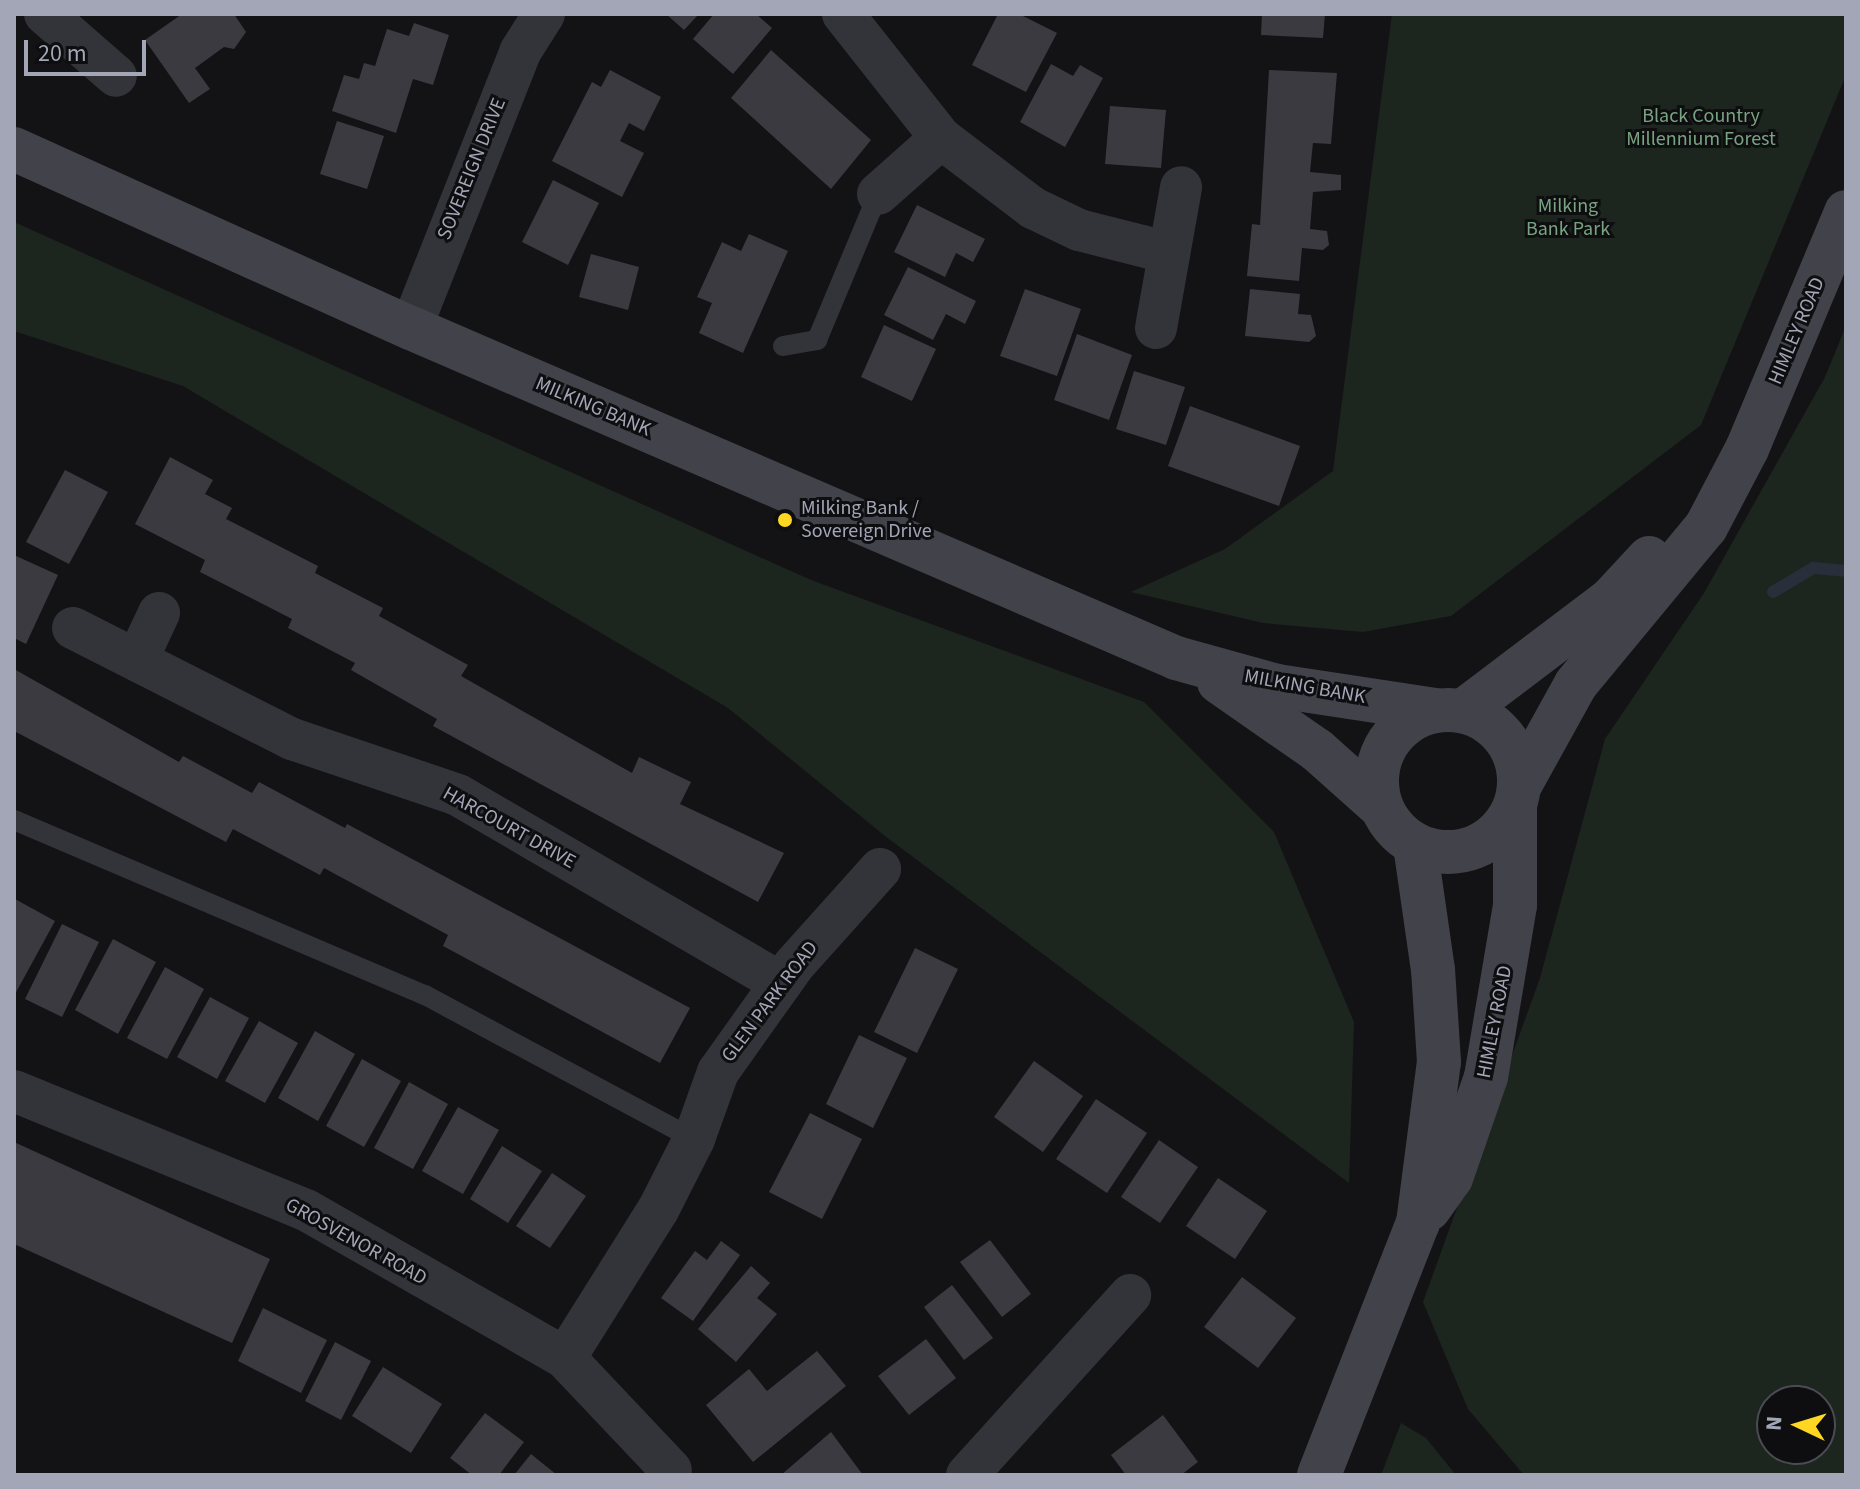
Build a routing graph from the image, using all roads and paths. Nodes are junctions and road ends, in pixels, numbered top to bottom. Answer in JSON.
{"nodes":[{"id":1,"x":544,"y":14,"type":"edge"},
{"id":2,"x":843,"y":14,"type":"edge"},
{"id":3,"x":72,"y":22,"type":"edge"},
{"id":4,"x":116,"y":76,"type":"dead end"},
{"id":5,"x":941,"y":138,"type":"junction"},
{"id":6,"x":14,"y":149,"type":"edge"},
{"id":7,"x":1181,"y":187,"type":"dead end"},
{"id":8,"x":878,"y":194,"type":"joint"},
{"id":9,"x":1846,"y":212,"type":"edge"},
{"id":10,"x":1169,"y":253,"type":"junction"},
{"id":11,"x":411,"y":328,"type":"junction"},
{"id":12,"x":1156,"y":328,"type":"dead end"},
{"id":13,"x":783,"y":346,"type":"dead end"},
{"id":14,"x":1747,"y":449,"type":"junction"},
{"id":15,"x":159,"y":613,"type":"dead end"},
{"id":16,"x":73,"y":628,"type":"dead end"},
{"id":17,"x":1176,"y":658,"type":"junction"},
{"id":18,"x":137,"y":660,"type":"junction"},
{"id":19,"x":1449,"y":710,"type":"junction"},
{"id":20,"x":1518,"y":796,"type":"junction"},
{"id":21,"x":1381,"y":807,"type":"junction"},
{"id":22,"x":14,"y":820,"type":"edge"},
{"id":23,"x":1415,"y":845,"type":"junction"},
{"id":24,"x":880,"y":869,"type":"dead end"},
{"id":25,"x":781,"y":983,"type":"junction"},
{"id":26,"x":14,"y":1091,"type":"edge"},
{"id":27,"x":694,"y":1139,"type":"junction"},
{"id":28,"x":1418,"y":1223,"type":"junction"},
{"id":29,"x":1130,"y":1295,"type":"dead end"},
{"id":30,"x":578,"y":1372,"type":"junction"},
{"id":31,"x":671,"y":1470,"type":"dead end"},
{"id":32,"x":967,"y":1475,"type":"edge"},
{"id":33,"x":1319,"y":1475,"type":"edge"}],
"edges":[{"from":1,"to":11,"type":"street","name":"SOVEREIGN DRIVE"},
{"from":2,"to":5,"type":"street"},
{"from":3,"to":4,"type":"street"},
{"from":5,"to":8,"type":"street"},
{"from":5,"to":10,"type":"street"},
{"from":6,"to":11,"type":"main road","name":"MILKING BANK"},
{"from":7,"to":10,"type":"street"},
{"from":8,"to":13,"type":"lane"},
{"from":9,"to":14,"type":"main road","name":"HIMLEY ROAD"},
{"from":10,"to":12,"type":"street"},
{"from":11,"to":17,"type":"main road","name":"MILKING BANK"},
{"from":14,"to":19,"type":"main road","name":"HIMLEY ROAD"},
{"from":14,"to":20,"type":"main road","name":"HIMLEY ROAD"},
{"from":15,"to":18,"type":"street"},
{"from":16,"to":18,"type":"street","name":"HARCOURT DRIVE"},
{"from":17,"to":19,"type":"main road","name":"MILKING BANK"},
{"from":17,"to":21,"type":"main road","name":"MILKING BANK"},
{"from":18,"to":25,"type":"street","name":"HARCOURT DRIVE"},
{"from":19,"to":20,"type":"main road"},
{"from":19,"to":21,"type":"main road"},
{"from":20,"to":23,"type":"main road"},
{"from":20,"to":28,"type":"main road","name":"HIMLEY ROAD"},
{"from":21,"to":23,"type":"main road"},
{"from":22,"to":27,"type":"lane"},
{"from":23,"to":28,"type":"main road","name":"HIMLEY ROAD"},
{"from":24,"to":25,"type":"street","name":"GLEN PARK ROAD"},
{"from":25,"to":27,"type":"street","name":"GLEN PARK ROAD"},
{"from":26,"to":30,"type":"street","name":"GROSVENOR ROAD"},
{"from":27,"to":30,"type":"street","name":"GLEN PARK ROAD"},
{"from":28,"to":33,"type":"main road","name":"HIMLEY ROAD"},
{"from":29,"to":32,"type":"street"},
{"from":30,"to":31,"type":"street","name":"GROSVENOR ROAD"}]}
